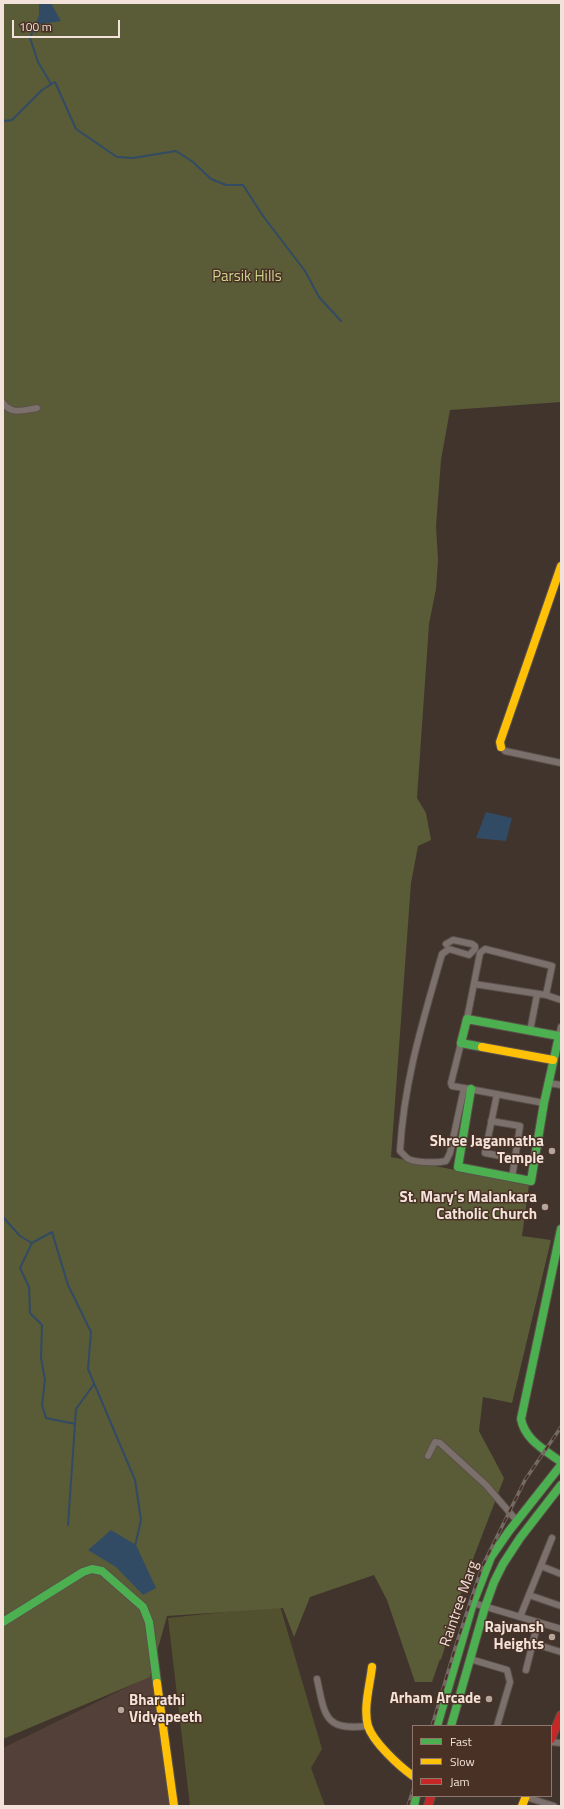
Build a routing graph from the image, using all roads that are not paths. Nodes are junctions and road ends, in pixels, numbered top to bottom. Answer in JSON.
{"nodes":[{"id":1,"x":3,"y":404,"type":"edge"},
{"id":2,"x":37,"y":408,"type":"dead end"},
{"id":3,"x":561,"y":566,"type":"edge"},
{"id":4,"x":501,"y":747,"type":"joint"},
{"id":5,"x":561,"y":763,"type":"edge"},
{"id":6,"x":446,"y":944,"type":"dead end"},
{"id":7,"x":474,"y":984,"type":"junction"},
{"id":8,"x":537,"y":995,"type":"junction"},
{"id":9,"x":546,"y":996,"type":"junction"},
{"id":10,"x":561,"y":1000,"type":"edge"},
{"id":11,"x":467,"y":1019,"type":"junction"},
{"id":12,"x":561,"y":1027,"type":"edge"},
{"id":13,"x":530,"y":1031,"type":"junction"},
{"id":14,"x":559,"y":1036,"type":"junction"},
{"id":15,"x":461,"y":1043,"type":"junction"},
{"id":16,"x":553,"y":1060,"type":"junction"},
{"id":17,"x":548,"y":1083,"type":"junction"},
{"id":18,"x":561,"y":1085,"type":"edge"},
{"id":19,"x":467,"y":1088,"type":"junction"},
{"id":20,"x":496,"y":1094,"type":"junction"},
{"id":21,"x":544,"y":1103,"type":"junction"},
{"id":22,"x":491,"y":1121,"type":"junction"},
{"id":23,"x":516,"y":1159,"type":"junction"},
{"id":24,"x":512,"y":1178,"type":"junction"},
{"id":25,"x":561,"y":1229,"type":"edge"},
{"id":26,"x":428,"y":1456,"type":"dead end"},
{"id":27,"x":561,"y":1463,"type":"edge"},
{"id":28,"x":561,"y":1486,"type":"edge"},
{"id":29,"x":517,"y":1521,"type":"junction"},
{"id":30,"x":552,"y":1538,"type":"dead end"},
{"id":31,"x":541,"y":1566,"type":"junction"},
{"id":32,"x":561,"y":1574,"type":"edge"},
{"id":33,"x":529,"y":1595,"type":"junction"},
{"id":34,"x":473,"y":1603,"type":"junction"},
{"id":35,"x":561,"y":1606,"type":"edge"},
{"id":36,"x":485,"y":1607,"type":"junction"},
{"id":37,"x":520,"y":1617,"type":"junction"},
{"id":38,"x":3,"y":1622,"type":"edge"},
{"id":39,"x":538,"y":1622,"type":"junction"},
{"id":40,"x":561,"y":1629,"type":"edge"},
{"id":41,"x":532,"y":1643,"type":"junction"},
{"id":42,"x":561,"y":1652,"type":"edge"},
{"id":43,"x":470,"y":1659,"type":"junction"},
{"id":44,"x":372,"y":1667,"type":"dead end"},
{"id":45,"x":526,"y":1670,"type":"dead end"},
{"id":46,"x":317,"y":1678,"type":"dead end"},
{"id":47,"x":561,"y":1715,"type":"edge"},
{"id":48,"x":437,"y":1725,"type":"edge"},
{"id":49,"x":451,"y":1725,"type":"edge"},
{"id":50,"x":497,"y":1725,"type":"edge"},
{"id":51,"x":368,"y":1726,"type":"junction"},
{"id":52,"x":552,"y":1738,"type":"edge"},
{"id":53,"x":412,"y":1775,"type":"edge"},
{"id":54,"x":529,"y":1797,"type":"edge"},
{"id":55,"x":174,"y":1806,"type":"edge"},
{"id":56,"x":554,"y":1806,"type":"edge"}],
"edges":[{"from":1,"to":2,"type":"street"},
{"from":3,"to":4,"type":"street"},
{"from":4,"to":5,"type":"street"},
{"from":6,"to":19,"type":"street"},
{"from":7,"to":8,"type":"street"},
{"from":7,"to":9,"type":"street"},
{"from":7,"to":11,"type":"street"},
{"from":8,"to":9,"type":"street"},
{"from":8,"to":13,"type":"street"},
{"from":9,"to":10,"type":"street"},
{"from":11,"to":13,"type":"street"},
{"from":11,"to":15,"type":"street"},
{"from":12,"to":14,"type":"street"},
{"from":13,"to":14,"type":"street"},
{"from":14,"to":16,"type":"street"},
{"from":15,"to":16,"type":"street"},
{"from":15,"to":19,"type":"street"},
{"from":16,"to":17,"type":"street"},
{"from":17,"to":18,"type":"street"},
{"from":17,"to":21,"type":"street"},
{"from":19,"to":20,"type":"street"},
{"from":19,"to":24,"type":"street"},
{"from":20,"to":21,"type":"street"},
{"from":20,"to":22,"type":"street"},
{"from":21,"to":24,"type":"street"},
{"from":22,"to":23,"type":"street"},
{"from":22,"to":23,"type":"street"},
{"from":23,"to":24,"type":"street"},
{"from":25,"to":27,"type":"street"},
{"from":26,"to":29,"type":"street"},
{"from":27,"to":29,"type":"street","name":"Raintree Marg"},
{"from":28,"to":36,"type":"street","name":"Raintree Marg"},
{"from":29,"to":34,"type":"street","name":"Raintree Marg"},
{"from":30,"to":31,"type":"street"},
{"from":31,"to":32,"type":"street"},
{"from":31,"to":33,"type":"street"},
{"from":33,"to":35,"type":"street"},
{"from":33,"to":37,"type":"street"},
{"from":34,"to":36,"type":"street"},
{"from":34,"to":48,"type":"street","name":"Raintree Marg"},
{"from":36,"to":37,"type":"street"},
{"from":36,"to":43,"type":"street","name":"Raintree Marg"},
{"from":37,"to":39,"type":"street"},
{"from":38,"to":55,"type":"street"},
{"from":39,"to":40,"type":"street"},
{"from":39,"to":41,"type":"street"},
{"from":41,"to":42,"type":"street"},
{"from":41,"to":45,"type":"street"},
{"from":43,"to":49,"type":"street","name":"Raintree Marg"},
{"from":43,"to":50,"type":"street"},
{"from":44,"to":51,"type":"street"},
{"from":46,"to":51,"type":"street"},
{"from":47,"to":52,"type":"street"},
{"from":51,"to":53,"type":"street"},
{"from":54,"to":56,"type":"street"}]}
